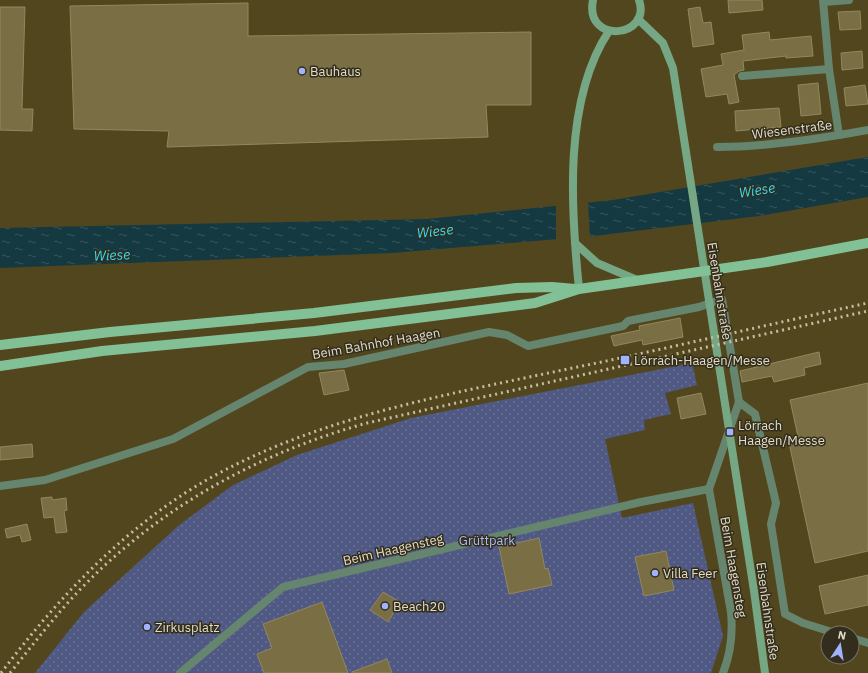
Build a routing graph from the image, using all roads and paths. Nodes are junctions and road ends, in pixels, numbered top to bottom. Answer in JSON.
{"nodes":[{"id":1,"x":593,"y":0,"type":"edge"},
{"id":2,"x":640,"y":0,"type":"edge"},
{"id":3,"x":849,"y":0,"type":"edge"},
{"id":4,"x":823,"y":1,"type":"edge"},
{"id":5,"x":638,"y":19,"type":"junction"},
{"id":6,"x":609,"y":31,"type":"junction"},
{"id":7,"x":829,"y":69,"type":"junction"},
{"id":8,"x":742,"y":76,"type":"dead end"},
{"id":9,"x":868,"y":130,"type":"edge"},
{"id":10,"x":839,"y":135,"type":"junction"},
{"id":11,"x":717,"y":147,"type":"dead end"},
{"id":12,"x":575,"y":243,"type":"junction"},
{"id":13,"x":868,"y":243,"type":"edge"},
{"id":14,"x":639,"y":281,"type":"junction"},
{"id":15,"x":579,"y":289,"type":"junction"},
{"id":16,"x":0,"y":345,"type":"edge"},
{"id":17,"x":0,"y":366,"type":"edge"},
{"id":18,"x":739,"y":402,"type":"junction"},
{"id":19,"x":0,"y":486,"type":"edge"},
{"id":20,"x":708,"y":489,"type":"junction"},
{"id":21,"x":820,"y":628,"type":"edge"},
{"id":22,"x":180,"y":673,"type":"edge"},
{"id":23,"x":723,"y":673,"type":"edge"},
{"id":24,"x":765,"y":673,"type":"edge"}],
"edges":[{"from":1,"to":6,"type":"street"},
{"from":2,"to":5,"type":"street"},
{"from":3,"to":4,"type":"street"},
{"from":4,"to":7,"type":"street"},
{"from":5,"to":6,"type":"street"},
{"from":5,"to":24,"type":"street","name":"Eisenbahnstraße"},
{"from":6,"to":12,"type":"street"},
{"from":7,"to":8,"type":"street"},
{"from":7,"to":10,"type":"street"},
{"from":9,"to":10,"type":"street","name":"Wiesenstraße"},
{"from":10,"to":11,"type":"street","name":"Wiesenstraße"},
{"from":12,"to":14,"type":"street"},
{"from":12,"to":15,"type":"street"},
{"from":13,"to":14,"type":"main road"},
{"from":14,"to":15,"type":"main road"},
{"from":15,"to":16,"type":"main road"},
{"from":15,"to":17,"type":"main road"},
{"from":18,"to":19,"type":"street","name":"Beim Bahnhof Haagen"},
{"from":18,"to":20,"type":"street"},
{"from":18,"to":21,"type":"street"},
{"from":20,"to":22,"type":"street","name":"Beim Haagensteg"},
{"from":20,"to":23,"type":"street","name":"Beim Haagensteg"}]}
